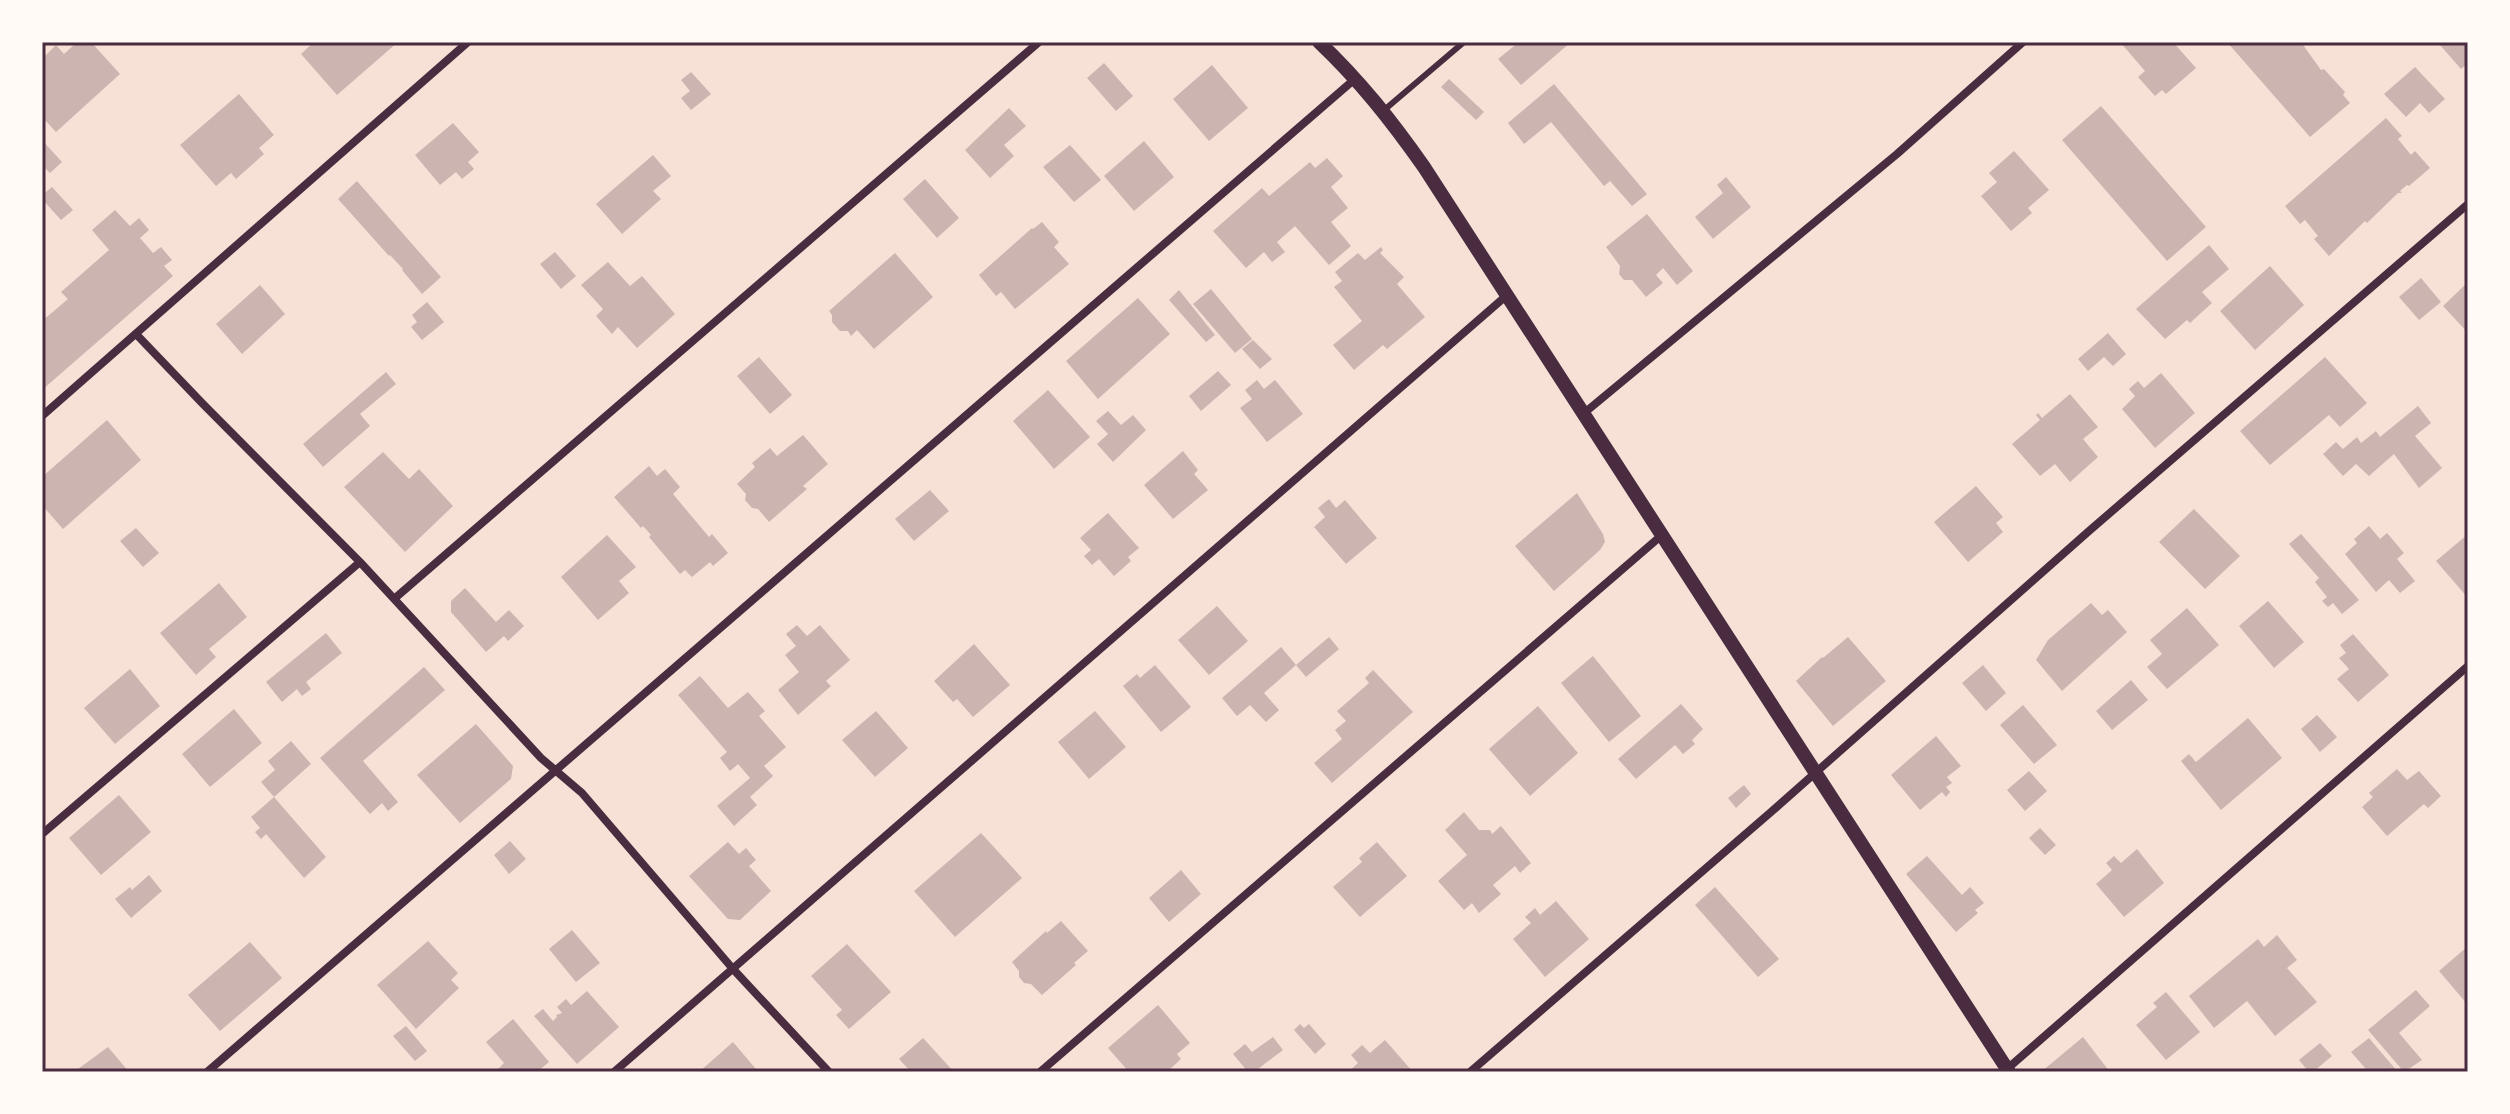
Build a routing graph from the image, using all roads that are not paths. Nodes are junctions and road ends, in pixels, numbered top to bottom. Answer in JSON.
{"nodes":[{"id":1,"x":468,"y":42,"type":"edge"},
{"id":2,"x":1039,"y":42,"type":"edge"},
{"id":3,"x":1319,"y":42,"type":"edge"},
{"id":4,"x":1464,"y":42,"type":"edge"},
{"id":5,"x":2023,"y":42,"type":"edge"},
{"id":6,"x":1356,"y":78,"type":"junction"},
{"id":7,"x":1383,"y":111,"type":"junction"},
{"id":8,"x":2468,"y":204,"type":"edge"},
{"id":9,"x":1506,"y":296,"type":"junction"},
{"id":10,"x":136,"y":334,"type":"junction"},
{"id":11,"x":1583,"y":414,"type":"junction"},
{"id":12,"x":42,"y":416,"type":"edge"},
{"id":13,"x":1662,"y":535,"type":"junction"},
{"id":14,"x":360,"y":562,"type":"junction"},
{"id":15,"x":394,"y":599,"type":"junction"},
{"id":16,"x":2468,"y":666,"type":"edge"},
{"id":17,"x":557,"y":770,"type":"junction"},
{"id":18,"x":1814,"y":773,"type":"junction"},
{"id":19,"x":42,"y":834,"type":"edge"},
{"id":20,"x":733,"y":969,"type":"junction"},
{"id":21,"x":2006,"y":1071,"type":"edge"},
{"id":22,"x":207,"y":1072,"type":"edge"},
{"id":23,"x":614,"y":1072,"type":"edge"},
{"id":24,"x":829,"y":1072,"type":"edge"},
{"id":25,"x":1040,"y":1072,"type":"edge"},
{"id":26,"x":1470,"y":1072,"type":"edge"}],
"edges":[{"from":1,"to":10,"type":"street"},
{"from":2,"to":15,"type":"street"},
{"from":3,"to":6,"type":"street"},
{"from":4,"to":7,"type":"lane"},
{"from":5,"to":11,"type":"street"},
{"from":6,"to":7,"type":"street"},
{"from":6,"to":17,"type":"street"},
{"from":7,"to":9,"type":"street"},
{"from":8,"to":18,"type":"street"},
{"from":9,"to":11,"type":"street"},
{"from":9,"to":20,"type":"street"},
{"from":10,"to":12,"type":"street"},
{"from":10,"to":14,"type":"street"},
{"from":11,"to":13,"type":"street"},
{"from":13,"to":18,"type":"street"},
{"from":13,"to":25,"type":"street"},
{"from":14,"to":15,"type":"street"},
{"from":14,"to":19,"type":"street"},
{"from":15,"to":17,"type":"street"},
{"from":16,"to":21,"type":"street"},
{"from":17,"to":20,"type":"street"},
{"from":17,"to":22,"type":"street"},
{"from":18,"to":21,"type":"street"},
{"from":18,"to":26,"type":"street"},
{"from":20,"to":23,"type":"street"},
{"from":20,"to":24,"type":"street"}]}
